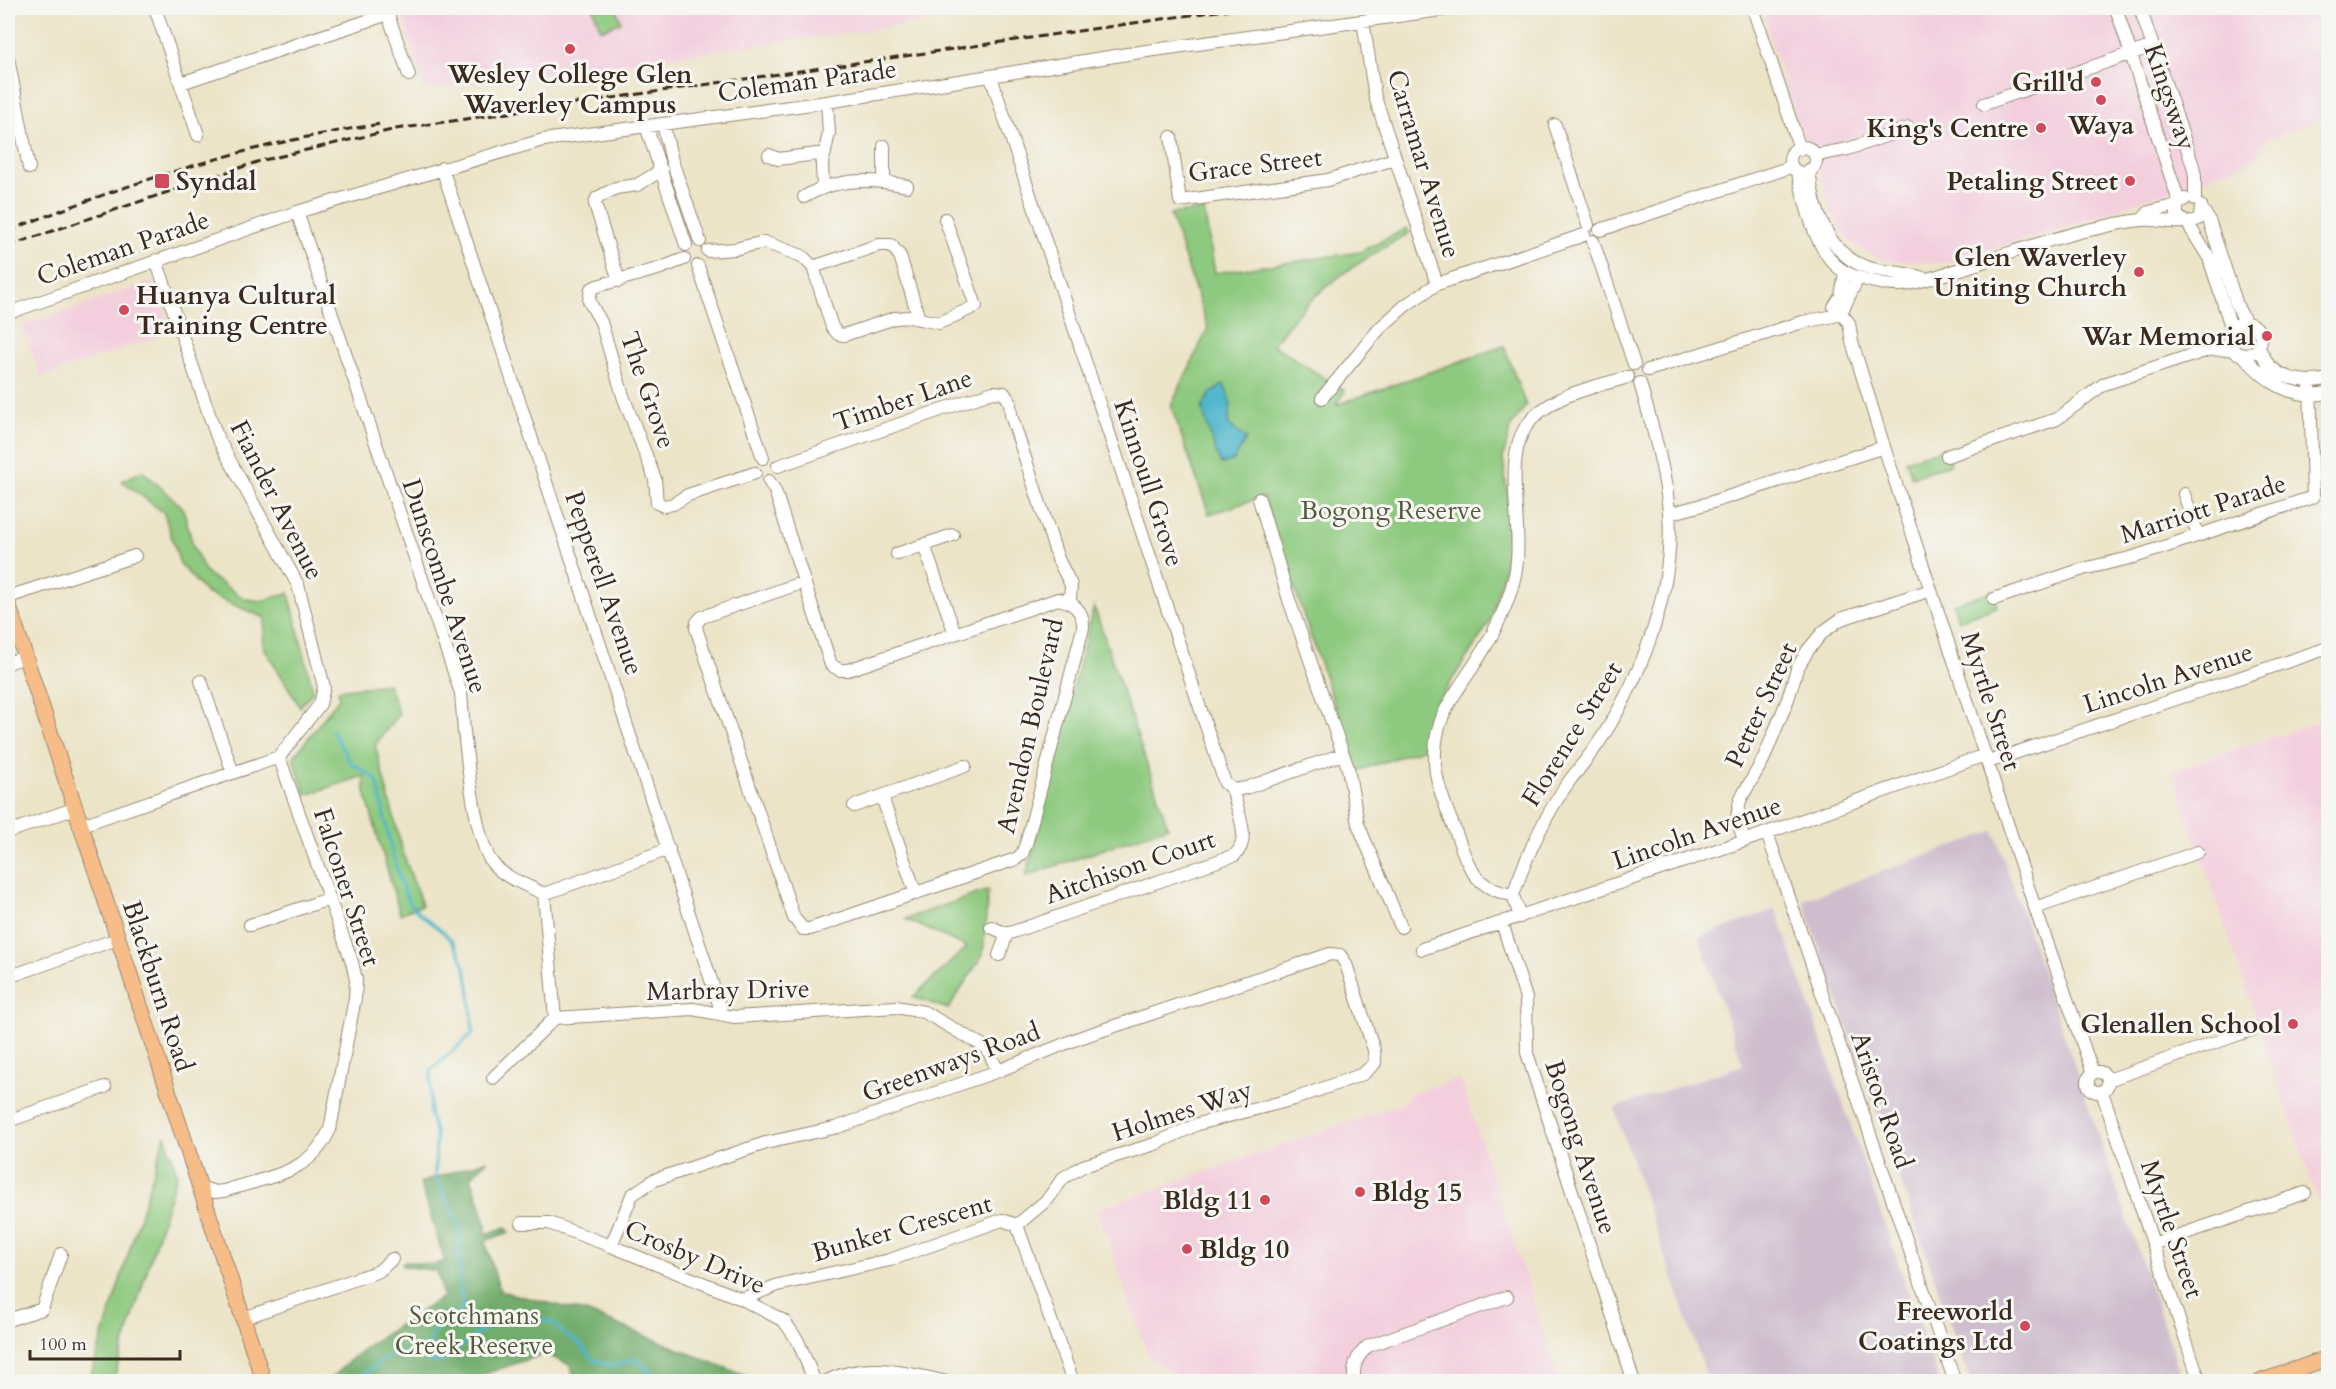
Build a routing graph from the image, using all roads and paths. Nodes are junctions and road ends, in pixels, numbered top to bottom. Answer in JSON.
{"nodes":[{"id":1,"x":155,"y":8,"type":"edge"},
{"id":2,"x":1455,"y":8,"type":"edge"},
{"id":3,"x":1753,"y":8,"type":"edge"},
{"id":4,"x":2116,"y":8,"type":"edge"},
{"id":5,"x":2140,"y":8,"type":"edge"},
{"id":6,"x":387,"y":11,"type":"edge"},
{"id":7,"x":1363,"y":21,"type":"junction"},
{"id":8,"x":2153,"y":46,"type":"junction"},
{"id":9,"x":2131,"y":54,"type":"junction"},
{"id":10,"x":8,"y":58,"type":"edge"},
{"id":11,"x":409,"y":75,"type":"dead end"},
{"id":12,"x":991,"y":77,"type":"junction"},
{"id":13,"x":181,"y":83,"type":"junction"},
{"id":14,"x":827,"y":102,"type":"junction"},
{"id":15,"x":1984,"y":104,"type":"dead end"},
{"id":16,"x":663,"y":124,"type":"junction"},
{"id":17,"x":1555,"y":125,"type":"dead end"},
{"id":18,"x":646,"y":126,"type":"junction"},
{"id":19,"x":1909,"y":128,"type":"dead end"},
{"id":20,"x":198,"y":135,"type":"dead end"},
{"id":21,"x":1171,"y":136,"type":"dead end"},
{"id":22,"x":884,"y":146,"type":"dead end"},
{"id":23,"x":1800,"y":149,"type":"junction"},
{"id":24,"x":825,"y":153,"type":"junction"},
{"id":25,"x":769,"y":154,"type":"dead end"},
{"id":26,"x":1816,"y":155,"type":"junction"},
{"id":27,"x":1394,"y":159,"type":"junction"},
{"id":28,"x":29,"y":168,"type":"dead end"},
{"id":29,"x":442,"y":168,"type":"junction"},
{"id":30,"x":662,"y":170,"type":"junction"},
{"id":31,"x":1799,"y":170,"type":"junction"},
{"id":32,"x":884,"y":181,"type":"junction"},
{"id":33,"x":823,"y":186,"type":"junction"},
{"id":34,"x":907,"y":186,"type":"dead end"},
{"id":35,"x":804,"y":197,"type":"dead end"},
{"id":36,"x":2178,"y":203,"type":"junction"},
{"id":37,"x":2198,"y":204,"type":"junction"},
{"id":38,"x":297,"y":212,"type":"junction"},
{"id":39,"x":945,"y":219,"type":"dead end"},
{"id":40,"x":2142,"y":220,"type":"junction"},
{"id":41,"x":2185,"y":223,"type":"junction"},
{"id":42,"x":1592,"y":233,"type":"junction"},
{"id":43,"x":686,"y":245,"type":"junction"},
{"id":44,"x":704,"y":246,"type":"junction"},
{"id":45,"x":684,"y":259,"type":"junction"},
{"id":46,"x":156,"y":260,"type":"junction"},
{"id":47,"x":698,"y":266,"type":"junction"},
{"id":48,"x":813,"y":267,"type":"junction"},
{"id":49,"x":1845,"y":272,"type":"junction"},
{"id":50,"x":1858,"y":278,"type":"junction"},
{"id":51,"x":1923,"y":278,"type":"junction"},
{"id":52,"x":619,"y":281,"type":"junction"},
{"id":53,"x":1437,"y":284,"type":"junction"},
{"id":54,"x":1835,"y":311,"type":"junction"},
{"id":55,"x":8,"y":313,"type":"edge"},
{"id":56,"x":919,"y":319,"type":"junction"},
{"id":57,"x":2246,"y":323,"type":"junction"},
{"id":58,"x":2231,"y":333,"type":"junction"},
{"id":59,"x":2258,"y":347,"type":"junction"},
{"id":60,"x":2208,"y":350,"type":"junction"},
{"id":61,"x":2238,"y":352,"type":"junction"},
{"id":62,"x":1634,"y":364,"type":"junction"},
{"id":63,"x":1648,"y":370,"type":"junction"},
{"id":64,"x":1628,"y":377,"type":"junction"},
{"id":65,"x":2328,"y":379,"type":"edge"},
{"id":66,"x":2310,"y":381,"type":"junction"},
{"id":67,"x":1640,"y":383,"type":"junction"},
{"id":68,"x":2328,"y":393,"type":"edge"},
{"id":69,"x":2309,"y":395,"type":"junction"},
{"id":70,"x":1322,"y":398,"type":"dead end"},
{"id":71,"x":1884,"y":447,"type":"junction"},
{"id":72,"x":1947,"y":456,"type":"dead end"},
{"id":73,"x":762,"y":458,"type":"junction"},
{"id":74,"x":777,"y":466,"type":"junction"},
{"id":75,"x":755,"y":473,"type":"junction"},
{"id":76,"x":769,"y":481,"type":"junction"},
{"id":77,"x":2184,"y":494,"type":"dead end"},
{"id":78,"x":1259,"y":499,"type":"dead end"},
{"id":79,"x":1669,"y":514,"type":"junction"},
{"id":80,"x":2198,"y":535,"type":"junction"},
{"id":81,"x":953,"y":536,"type":"dead end"},
{"id":82,"x":924,"y":545,"type":"junction"},
{"id":83,"x":897,"y":554,"type":"dead end"},
{"id":84,"x":135,"y":556,"type":"dead end"},
{"id":85,"x":804,"y":582,"type":"junction"},
{"id":86,"x":1931,"y":590,"type":"junction"},
{"id":87,"x":8,"y":597,"type":"edge"},
{"id":88,"x":1994,"y":599,"type":"dead end"},
{"id":89,"x":1070,"y":601,"type":"junction"},
{"id":90,"x":8,"y":604,"type":"edge"},
{"id":91,"x":955,"y":634,"type":"junction"},
{"id":92,"x":2328,"y":648,"type":"edge"},
{"id":93,"x":26,"y":657,"type":"junction"},
{"id":94,"x":8,"y":663,"type":"edge"},
{"id":95,"x":201,"y":681,"type":"dead end"},
{"id":96,"x":1343,"y":754,"type":"junction"},
{"id":97,"x":279,"y":757,"type":"junction"},
{"id":98,"x":1986,"y":758,"type":"junction"},
{"id":99,"x":965,"y":766,"type":"dead end"},
{"id":100,"x":233,"y":773,"type":"junction"},
{"id":101,"x":1233,"y":790,"type":"junction"},
{"id":102,"x":882,"y":797,"type":"junction"},
{"id":103,"x":854,"y":806,"type":"dead end"},
{"id":104,"x":73,"y":809,"type":"junction"},
{"id":105,"x":79,"y":826,"type":"junction"},
{"id":106,"x":8,"y":832,"type":"edge"},
{"id":107,"x":1767,"y":833,"type":"junction"},
{"id":108,"x":1744,"y":841,"type":"junction"},
{"id":109,"x":669,"y":849,"type":"junction"},
{"id":110,"x":2198,"y":852,"type":"dead end"},
{"id":111,"x":544,"y":894,"type":"junction"},
{"id":112,"x":916,"y":894,"type":"junction"},
{"id":113,"x":1513,"y":895,"type":"junction"},
{"id":114,"x":329,"y":899,"type":"junction"},
{"id":115,"x":2035,"y":908,"type":"junction"},
{"id":116,"x":1520,"y":917,"type":"junction"},
{"id":117,"x":1502,"y":923,"type":"junction"},
{"id":118,"x":250,"y":926,"type":"dead end"},
{"id":119,"x":991,"y":927,"type":"dead end"},
{"id":120,"x":1401,"y":927,"type":"dead end"},
{"id":121,"x":1007,"y":933,"type":"junction"},
{"id":122,"x":117,"y":939,"type":"junction"},
{"id":123,"x":1422,"y":950,"type":"dead end"},
{"id":124,"x":999,"y":955,"type":"dead end"},
{"id":125,"x":8,"y":977,"type":"edge"},
{"id":126,"x":722,"y":1014,"type":"junction"},
{"id":127,"x":555,"y":1018,"type":"junction"},
{"id":128,"x":2257,"y":1028,"type":"dead end"},
{"id":129,"x":1375,"y":1063,"type":"joint"},
{"id":130,"x":998,"y":1071,"type":"junction"},
{"id":131,"x":2093,"y":1073,"type":"junction"},
{"id":132,"x":493,"y":1078,"type":"dead end"},
{"id":133,"x":2108,"y":1080,"type":"junction"},
{"id":134,"x":105,"y":1087,"type":"dead end"},
{"id":135,"x":2102,"y":1092,"type":"junction"},
{"id":136,"x":8,"y":1121,"type":"edge"},
{"id":137,"x":200,"y":1187,"type":"junction"},
{"id":138,"x":2305,"y":1193,"type":"dead end"},
{"id":139,"x":522,"y":1223,"type":"dead end"},
{"id":140,"x":1017,"y":1224,"type":"junction"},
{"id":141,"x":2153,"y":1244,"type":"junction"},
{"id":142,"x":611,"y":1245,"type":"junction"},
{"id":143,"x":61,"y":1254,"type":"dead end"},
{"id":144,"x":392,"y":1259,"type":"dead end"},
{"id":145,"x":1507,"y":1297,"type":"dead end"},
{"id":146,"x":742,"y":1299,"type":"junction"},
{"id":147,"x":244,"y":1318,"type":"junction"},
{"id":148,"x":8,"y":1320,"type":"edge"},
{"id":149,"x":2328,"y":1358,"type":"edge"},
{"id":150,"x":264,"y":1382,"type":"edge"},
{"id":151,"x":814,"y":1382,"type":"edge"},
{"id":152,"x":825,"y":1382,"type":"edge"},
{"id":153,"x":947,"y":1382,"type":"edge"},
{"id":154,"x":1073,"y":1382,"type":"edge"},
{"id":155,"x":1354,"y":1382,"type":"edge"},
{"id":156,"x":1634,"y":1382,"type":"edge"},
{"id":157,"x":1955,"y":1382,"type":"edge"},
{"id":158,"x":2200,"y":1382,"type":"edge"},
{"id":159,"x":2260,"y":1382,"type":"edge"}],
"edges":[{"from":1,"to":13,"type":"street"},
{"from":2,"to":7,"type":"street","name":"Coleman Parade"},
{"from":3,"to":23,"type":"street"},
{"from":4,"to":9,"type":"street","name":"Kingsway"},
{"from":5,"to":8,"type":"street","name":"Kingsway"},
{"from":6,"to":11,"type":"street"},
{"from":6,"to":13,"type":"street"},
{"from":7,"to":12,"type":"street","name":"Coleman Parade"},
{"from":7,"to":27,"type":"street","name":"Carramar Avenue"},
{"from":8,"to":9,"type":"street"},
{"from":8,"to":37,"type":"street","name":"Kingsway"},
{"from":9,"to":15,"type":"street"},
{"from":9,"to":36,"type":"street","name":"Kingsway"},
{"from":10,"to":28,"type":"street"},
{"from":12,"to":14,"type":"street","name":"Coleman Parade"},
{"from":12,"to":101,"type":"street","name":"Kinnoull Grove"},
{"from":13,"to":20,"type":"street"},
{"from":14,"to":16,"type":"street","name":"Coleman Parade"},
{"from":14,"to":24,"type":"street"},
{"from":16,"to":18,"type":"street","name":"Coleman Parade"},
{"from":16,"to":44,"type":"street"},
{"from":17,"to":42,"type":"street"},
{"from":18,"to":29,"type":"street","name":"Coleman Parade"},
{"from":18,"to":30,"type":"street"},
{"from":19,"to":26,"type":"street"},
{"from":21,"to":27,"type":"street","name":"Grace Street"},
{"from":22,"to":32,"type":"street"},
{"from":23,"to":26,"type":"street"},
{"from":23,"to":31,"type":"street"},
{"from":24,"to":25,"type":"street"},
{"from":24,"to":33,"type":"street"},
{"from":26,"to":31,"type":"street"},
{"from":27,"to":53,"type":"street","name":"Carramar Avenue"},
{"from":29,"to":38,"type":"street","name":"Coleman Parade"},
{"from":29,"to":109,"type":"street","name":"Pepperell Avenue"},
{"from":30,"to":43,"type":"street"},
{"from":30,"to":52,"type":"street"},
{"from":31,"to":42,"type":"street"},
{"from":31,"to":49,"type":"street"},
{"from":31,"to":51,"type":"street"},
{"from":32,"to":33,"type":"street"},
{"from":32,"to":34,"type":"street"},
{"from":33,"to":35,"type":"street"},
{"from":36,"to":37,"type":"street"},
{"from":36,"to":40,"type":"street"},
{"from":36,"to":41,"type":"street"},
{"from":37,"to":41,"type":"street"},
{"from":37,"to":57,"type":"street","name":"Kingsway"},
{"from":38,"to":46,"type":"street","name":"Coleman Parade"},
{"from":38,"to":111,"type":"street","name":"Dunscombe Avenue"},
{"from":39,"to":56,"type":"street"},
{"from":40,"to":41,"type":"street"},
{"from":40,"to":51,"type":"street"},
{"from":41,"to":58,"type":"street"},
{"from":42,"to":53,"type":"street"},
{"from":42,"to":62,"type":"street"},
{"from":43,"to":44,"type":"street"},
{"from":43,"to":45,"type":"street"},
{"from":44,"to":47,"type":"street"},
{"from":44,"to":48,"type":"street"},
{"from":45,"to":47,"type":"street"},
{"from":45,"to":52,"type":"street","name":"The Grove"},
{"from":46,"to":55,"type":"street","name":"Coleman Parade"},
{"from":46,"to":97,"type":"street","name":"Fiander Avenue"},
{"from":47,"to":73,"type":"street"},
{"from":48,"to":56,"type":"street"},
{"from":48,"to":56,"type":"street"},
{"from":49,"to":50,"type":"street"},
{"from":49,"to":54,"type":"street"},
{"from":50,"to":51,"type":"street"},
{"from":50,"to":54,"type":"street"},
{"from":52,"to":75,"type":"street","name":"The Grove"},
{"from":53,"to":70,"type":"street"},
{"from":54,"to":63,"type":"street"},
{"from":54,"to":71,"type":"street","name":"Myrtle Street"},
{"from":57,"to":58,"type":"street"},
{"from":57,"to":59,"type":"street"},
{"from":58,"to":60,"type":"street"},
{"from":58,"to":61,"type":"street"},
{"from":59,"to":61,"type":"street"},
{"from":59,"to":66,"type":"street"},
{"from":60,"to":61,"type":"street"},
{"from":60,"to":72,"type":"street"},
{"from":61,"to":69,"type":"street"},
{"from":62,"to":63,"type":"street"},
{"from":62,"to":64,"type":"street"},
{"from":63,"to":67,"type":"street"},
{"from":64,"to":67,"type":"street"},
{"from":64,"to":113,"type":"street"},
{"from":65,"to":66,"type":"street"},
{"from":66,"to":69,"type":"street","name":"Marriott Parade"},
{"from":67,"to":79,"type":"street","name":"Florence Street"},
{"from":68,"to":69,"type":"street"},
{"from":69,"to":80,"type":"street","name":"Marriott Parade"},
{"from":71,"to":79,"type":"street"},
{"from":71,"to":86,"type":"street","name":"Myrtle Street"},
{"from":73,"to":74,"type":"street"},
{"from":73,"to":75,"type":"street"},
{"from":74,"to":76,"type":"street"},
{"from":74,"to":89,"type":"street","name":"Timber Lane"},
{"from":75,"to":76,"type":"street"},
{"from":76,"to":85,"type":"street","name":"Avendon Boulevard"},
{"from":77,"to":80,"type":"street"},
{"from":78,"to":96,"type":"street"},
{"from":79,"to":113,"type":"street","name":"Florence Street"},
{"from":80,"to":88,"type":"street","name":"Marriott Parade"},
{"from":81,"to":82,"type":"street"},
{"from":82,"to":83,"type":"street"},
{"from":82,"to":91,"type":"street"},
{"from":84,"to":87,"type":"street"},
{"from":85,"to":91,"type":"street","name":"Avendon Boulevard"},
{"from":85,"to":112,"type":"street","name":"Avendon Boulevard"},
{"from":86,"to":98,"type":"street","name":"Myrtle Street"},
{"from":86,"to":108,"type":"street","name":"Petter Street"},
{"from":89,"to":91,"type":"street","name":"Avendon Boulevard"},
{"from":89,"to":112,"type":"street","name":"Avendon Boulevard"},
{"from":90,"to":93,"type":"main road","name":"Blackburn Road"},
{"from":92,"to":98,"type":"street","name":"Lincoln Avenue"},
{"from":93,"to":94,"type":"street"},
{"from":93,"to":104,"type":"main road","name":"Blackburn Road"},
{"from":95,"to":100,"type":"street"},
{"from":96,"to":101,"type":"street"},
{"from":96,"to":120,"type":"street"},
{"from":97,"to":100,"type":"street"},
{"from":97,"to":114,"type":"street","name":"Falconer Street"},
{"from":98,"to":107,"type":"street","name":"Lincoln Avenue"},
{"from":98,"to":115,"type":"street","name":"Myrtle Street"},
{"from":99,"to":102,"type":"street"},
{"from":100,"to":105,"type":"street"},
{"from":101,"to":121,"type":"street","name":"Aitchison Court"},
{"from":102,"to":103,"type":"street"},
{"from":102,"to":112,"type":"street"},
{"from":104,"to":105,"type":"main road","name":"Blackburn Road"},
{"from":104,"to":106,"type":"street"},
{"from":105,"to":122,"type":"main road","name":"Blackburn Road"},
{"from":107,"to":108,"type":"street","name":"Lincoln Avenue"},
{"from":107,"to":157,"type":"street","name":"Aristoc Road"},
{"from":108,"to":116,"type":"street","name":"Lincoln Avenue"},
{"from":109,"to":111,"type":"street"},
{"from":109,"to":126,"type":"street","name":"Pepperell Avenue"},
{"from":110,"to":115,"type":"street"},
{"from":111,"to":127,"type":"street"},
{"from":113,"to":116,"type":"street"},
{"from":114,"to":118,"type":"street"},
{"from":114,"to":137,"type":"street","name":"Falconer Street"},
{"from":115,"to":131,"type":"street","name":"Myrtle Street"},
{"from":116,"to":117,"type":"street","name":"Lincoln Avenue"},
{"from":117,"to":123,"type":"street","name":"Lincoln Avenue"},
{"from":117,"to":156,"type":"street","name":"Bogong Avenue"},
{"from":119,"to":121,"type":"street"},
{"from":121,"to":124,"type":"street"},
{"from":122,"to":125,"type":"street"},
{"from":122,"to":137,"type":"main road","name":"Blackburn Road"},
{"from":126,"to":127,"type":"street","name":"Marbray Drive"},
{"from":126,"to":130,"type":"street","name":"Marbray Drive"},
{"from":127,"to":132,"type":"street"},
{"from":128,"to":133,"type":"street"},
{"from":129,"to":130,"type":"street","name":"Greenways Road"},
{"from":129,"to":140,"type":"street","name":"Holmes Way"},
{"from":130,"to":142,"type":"street","name":"Greenways Road"},
{"from":131,"to":133,"type":"street"},
{"from":131,"to":135,"type":"street"},
{"from":133,"to":135,"type":"street"},
{"from":134,"to":136,"type":"street"},
{"from":135,"to":141,"type":"street","name":"Myrtle Street"},
{"from":137,"to":147,"type":"main road","name":"Blackburn Road"},
{"from":138,"to":141,"type":"street"},
{"from":139,"to":142,"type":"street","name":"Crosby Drive"},
{"from":140,"to":146,"type":"street","name":"Bunker Crescent"},
{"from":140,"to":154,"type":"street","name":"Bunker Crescent"},
{"from":141,"to":158,"type":"street","name":"Myrtle Street"},
{"from":142,"to":146,"type":"street","name":"Crosby Drive"},
{"from":143,"to":148,"type":"street"},
{"from":144,"to":147,"type":"street"},
{"from":145,"to":155,"type":"street"},
{"from":146,"to":151,"type":"street","name":"Crosby Drive"},
{"from":147,"to":150,"type":"main road","name":"Blackburn Road"},
{"from":149,"to":159,"type":"main road"},
{"from":152,"to":153,"type":"street"}]}
